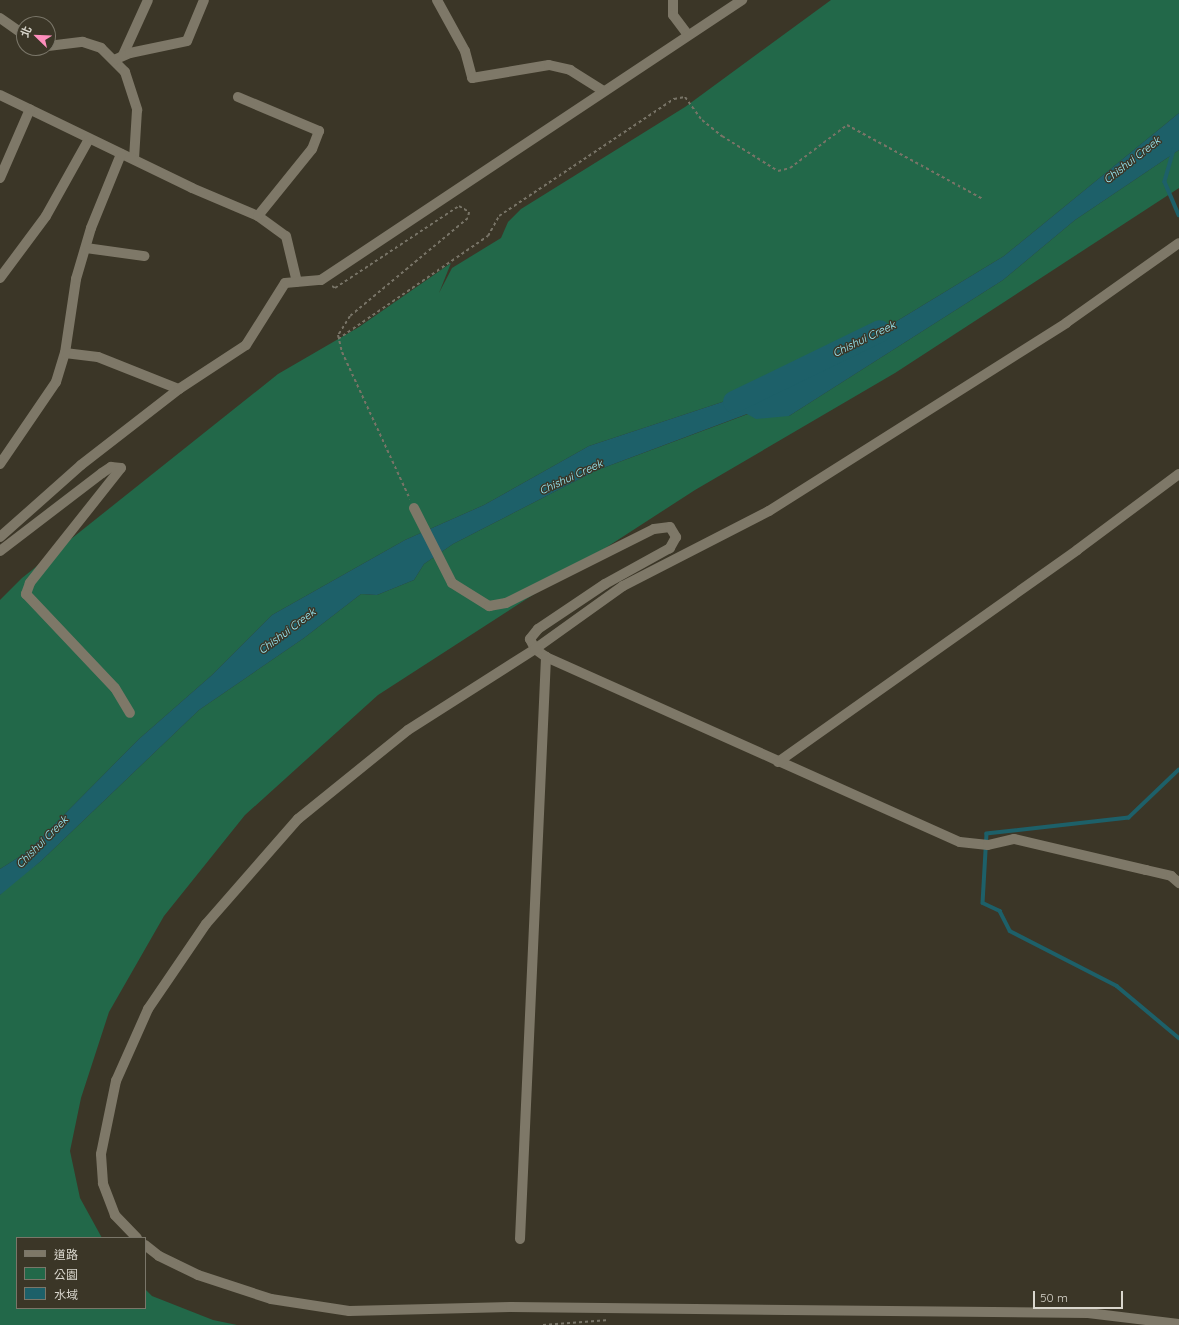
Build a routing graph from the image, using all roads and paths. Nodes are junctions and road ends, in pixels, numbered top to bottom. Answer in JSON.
{"nodes":[{"id":1,"x":148,"y":0,"type":"edge"},
{"id":2,"x":204,"y":0,"type":"edge"},
{"id":3,"x":438,"y":0,"type":"edge"},
{"id":4,"x":672,"y":0,"type":"edge"},
{"id":5,"x":742,"y":0,"type":"edge"},
{"id":6,"x":0,"y":18,"type":"edge"},
{"id":7,"x":16,"y":29,"type":"edge"},
{"id":8,"x":688,"y":35,"type":"junction"},
{"id":9,"x":56,"y":45,"type":"edge"},
{"id":10,"x":123,"y":55,"type":"junction"},
{"id":11,"x":114,"y":60,"type":"junction"},
{"id":12,"x":603,"y":91,"type":"junction"},
{"id":13,"x":0,"y":95,"type":"edge"},
{"id":14,"x":238,"y":97,"type":"dead end"},
{"id":15,"x":30,"y":109,"type":"junction"},
{"id":16,"x":89,"y":139,"type":"junction"},
{"id":17,"x":121,"y":154,"type":"junction"},
{"id":18,"x":134,"y":159,"type":"junction"},
{"id":19,"x":0,"y":178,"type":"edge"},
{"id":20,"x":983,"y":199,"type":"dead end"},
{"id":21,"x":258,"y":216,"type":"junction"},
{"id":22,"x":1179,"y":243,"type":"edge"},
{"id":23,"x":86,"y":248,"type":"junction"},
{"id":24,"x":144,"y":256,"type":"dead end"},
{"id":25,"x":0,"y":278,"type":"edge"},
{"id":26,"x":321,"y":280,"type":"junction"},
{"id":27,"x":297,"y":282,"type":"junction"},
{"id":28,"x":338,"y":339,"type":"junction"},
{"id":29,"x":65,"y":353,"type":"junction"},
{"id":30,"x":179,"y":389,"type":"junction"},
{"id":31,"x":0,"y":464,"type":"edge"},
{"id":32,"x":1179,"y":474,"type":"edge"},
{"id":33,"x":414,"y":508,"type":"joint"},
{"id":34,"x":0,"y":537,"type":"edge"},
{"id":35,"x":0,"y":551,"type":"edge"},
{"id":36,"x":535,"y":649,"type":"junction"},
{"id":37,"x":546,"y":658,"type":"junction"},
{"id":38,"x":130,"y":713,"type":"dead end"},
{"id":39,"x":778,"y":762,"type":"junction"},
{"id":40,"x":1179,"y":883,"type":"edge"},
{"id":41,"x":136,"y":1237,"type":"edge"},
{"id":42,"x":520,"y":1239,"type":"dead end"},
{"id":43,"x":146,"y":1246,"type":"edge"},
{"id":44,"x":1179,"y":1324,"type":"edge"}],
"edges":[{"from":1,"to":10,"type":"street"},
{"from":2,"to":10,"type":"street"},
{"from":3,"to":12,"type":"street"},
{"from":4,"to":8,"type":"street"},
{"from":5,"to":8,"type":"street"},
{"from":6,"to":7,"type":"street"},
{"from":8,"to":12,"type":"street"},
{"from":9,"to":11,"type":"street"},
{"from":10,"to":11,"type":"street"},
{"from":11,"to":18,"type":"street"},
{"from":12,"to":26,"type":"street"},
{"from":13,"to":15,"type":"street"},
{"from":14,"to":21,"type":"street"},
{"from":15,"to":16,"type":"street"},
{"from":15,"to":19,"type":"street"},
{"from":16,"to":17,"type":"street"},
{"from":16,"to":25,"type":"street"},
{"from":17,"to":18,"type":"street"},
{"from":17,"to":23,"type":"street"},
{"from":18,"to":21,"type":"street"},
{"from":20,"to":28,"type":"path"},
{"from":21,"to":27,"type":"street"},
{"from":22,"to":36,"type":"street"},
{"from":23,"to":24,"type":"street"},
{"from":23,"to":29,"type":"street"},
{"from":26,"to":27,"type":"street"},
{"from":26,"to":28,"type":"path"},
{"from":27,"to":30,"type":"street"},
{"from":28,"to":33,"type":"path"},
{"from":29,"to":30,"type":"street"},
{"from":29,"to":31,"type":"street"},
{"from":30,"to":34,"type":"street"},
{"from":32,"to":39,"type":"street"},
{"from":33,"to":36,"type":"street"},
{"from":35,"to":38,"type":"street"},
{"from":36,"to":37,"type":"street"},
{"from":36,"to":41,"type":"street"},
{"from":37,"to":39,"type":"street"},
{"from":37,"to":42,"type":"street"},
{"from":39,"to":40,"type":"street"},
{"from":43,"to":44,"type":"street"}]}
